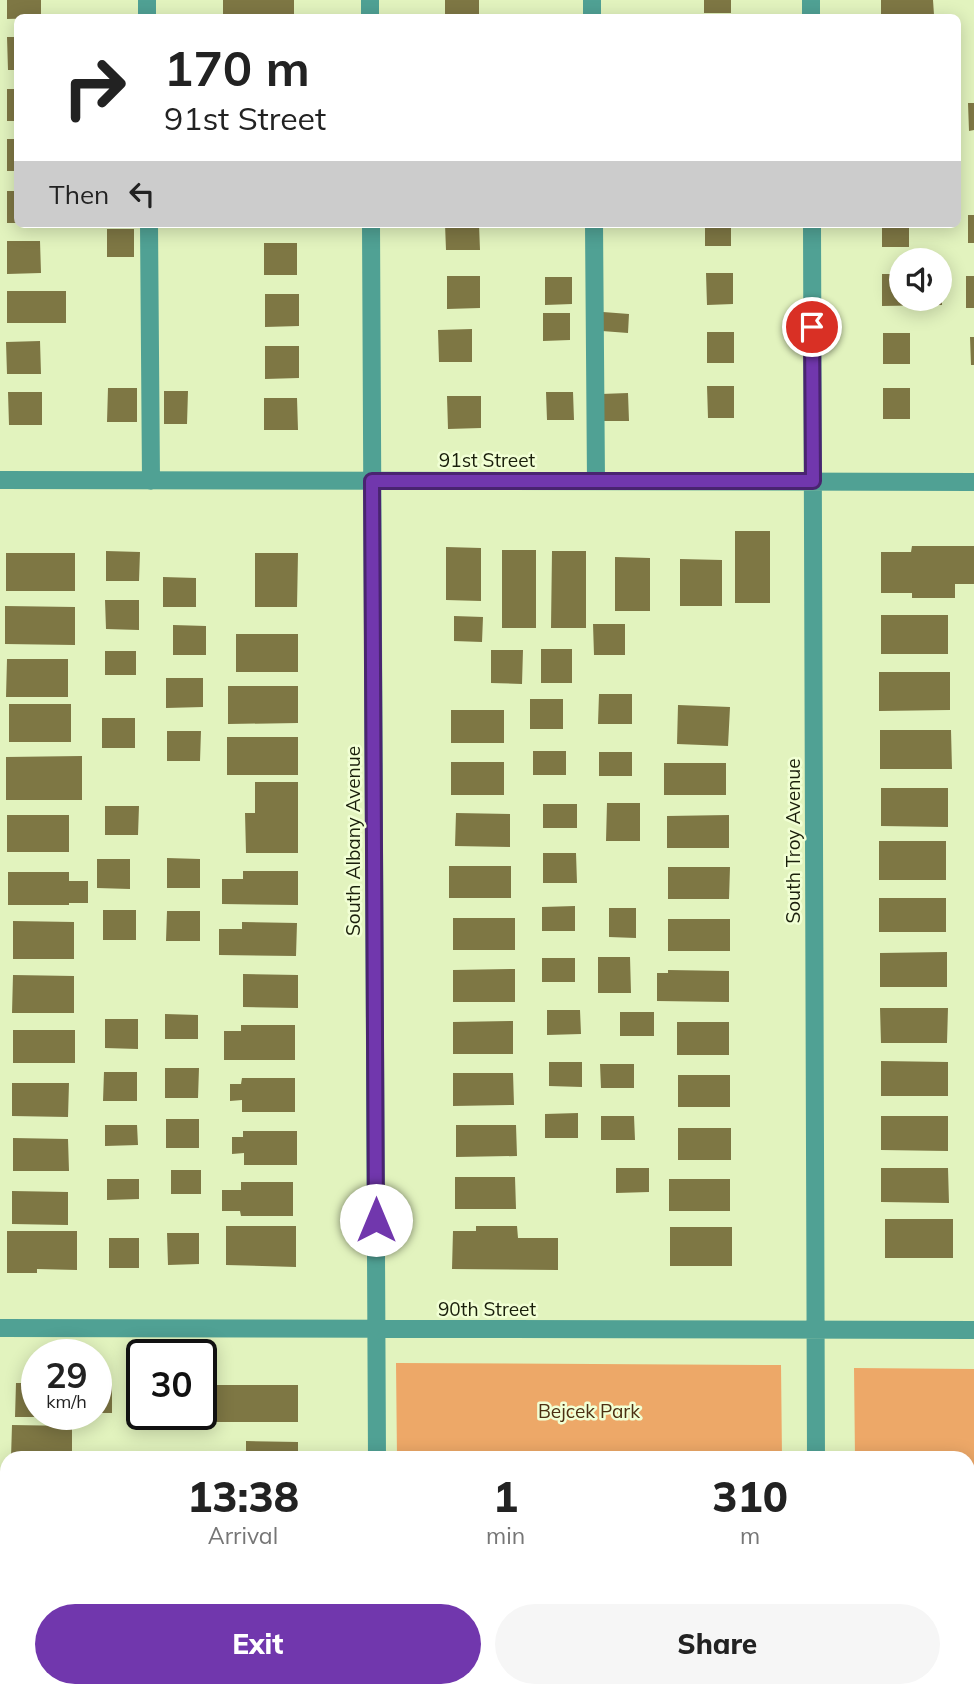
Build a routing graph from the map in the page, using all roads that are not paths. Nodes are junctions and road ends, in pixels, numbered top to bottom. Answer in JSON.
{"nodes":[{"id":1,"x":149,"y":228,"type":"edge"},
{"id":2,"x":371,"y":228,"type":"edge"},
{"id":3,"x":594,"y":228,"type":"edge"},
{"id":4,"x":812,"y":228,"type":"edge"},
{"id":5,"x":0,"y":480,"type":"edge"},
{"id":6,"x":151,"y":481,"type":"junction"},
{"id":7,"x":372,"y":481,"type":"junction"},
{"id":8,"x":596,"y":481,"type":"junction"},
{"id":9,"x":813,"y":481,"type":"junction"},
{"id":10,"x":974,"y":482,"type":"edge"},
{"id":11,"x":0,"y":1328,"type":"edge"},
{"id":12,"x":376,"y":1329,"type":"junction"},
{"id":13,"x":974,"y":1330,"type":"edge"},
{"id":14,"x":816,"y":1331,"type":"junction"},
{"id":15,"x":377,"y":1451,"type":"edge"},
{"id":16,"x":817,"y":1451,"type":"edge"}],
"edges":[{"from":1,"to":6,"type":"street"},
{"from":2,"to":7,"type":"street","name":"South Albany Avenue"},
{"from":3,"to":8,"type":"street"},
{"from":4,"to":9,"type":"street","name":"South Troy Avenue"},
{"from":5,"to":6,"type":"street","name":"91st Street"},
{"from":6,"to":7,"type":"street","name":"91st Street"},
{"from":7,"to":8,"type":"street","name":"91st Street"},
{"from":7,"to":12,"type":"street","name":"South Albany Avenue"},
{"from":8,"to":9,"type":"street","name":"91st Street"},
{"from":9,"to":10,"type":"street","name":"91st Street"},
{"from":9,"to":14,"type":"street","name":"South Troy Avenue"},
{"from":11,"to":12,"type":"street","name":"90th Street"},
{"from":12,"to":14,"type":"street","name":"90th Street"},
{"from":12,"to":15,"type":"street","name":"South Albany Avenue"},
{"from":13,"to":14,"type":"street","name":"90th Street"},
{"from":14,"to":16,"type":"street","name":"South Troy Avenue"}]}
